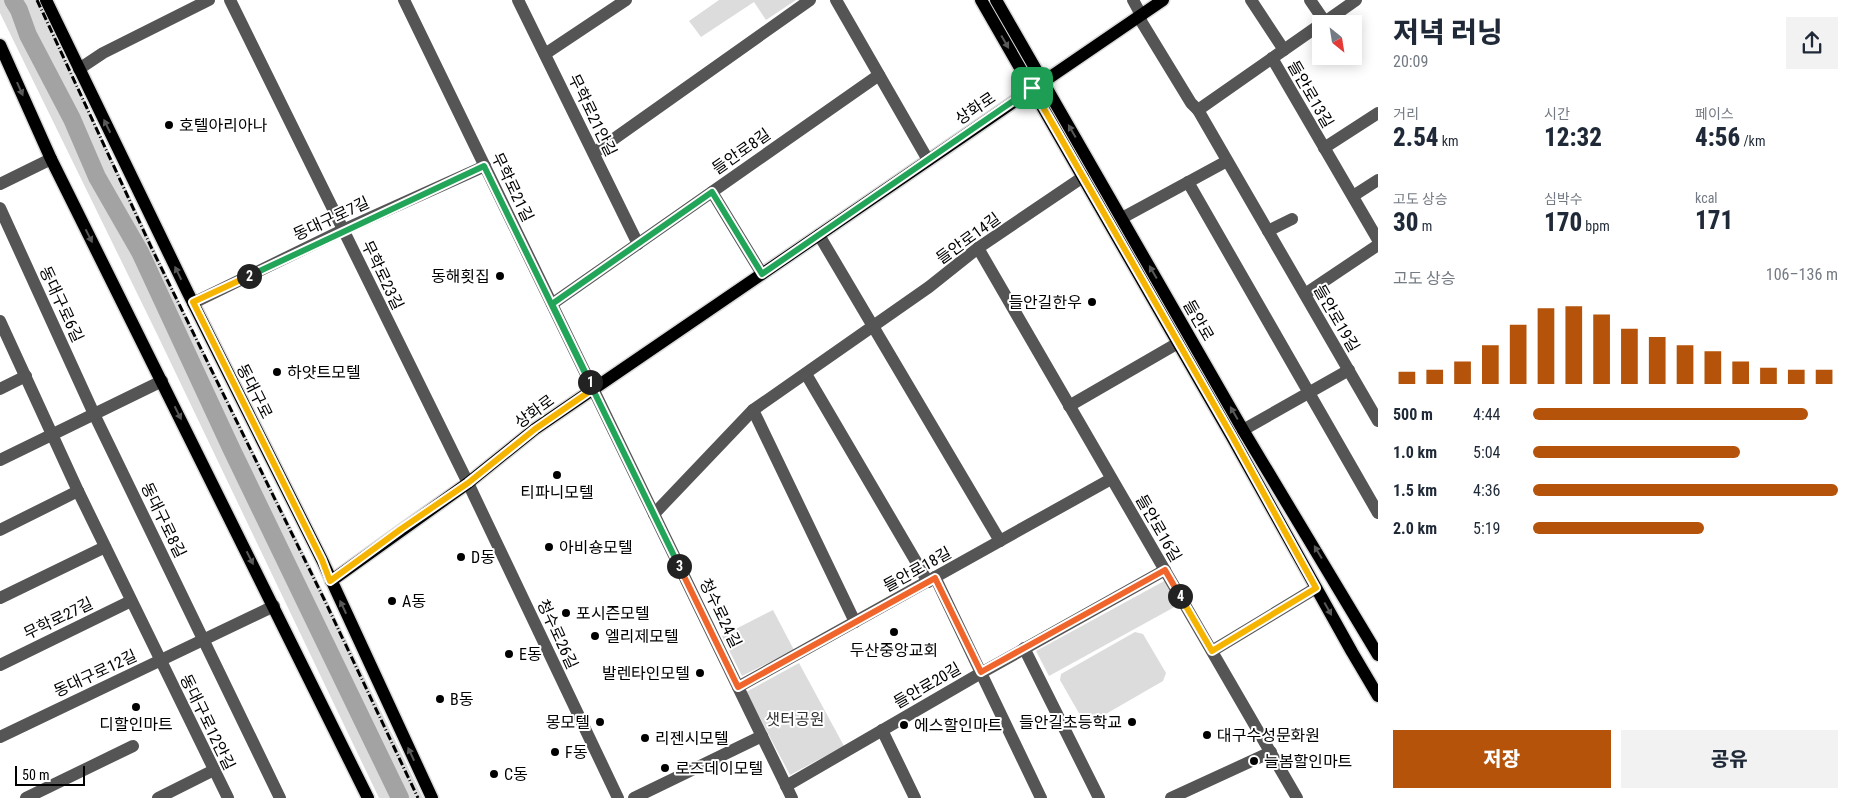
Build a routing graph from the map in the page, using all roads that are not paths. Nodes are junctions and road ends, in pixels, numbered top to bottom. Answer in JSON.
{"nodes":[{"id":1,"x":46,"y":0,"type":"edge"},
{"id":2,"x":209,"y":0,"type":"edge"},
{"id":3,"x":230,"y":0,"type":"edge"},
{"id":4,"x":404,"y":0,"type":"edge"},
{"id":5,"x":518,"y":0,"type":"edge"},
{"id":6,"x":626,"y":0,"type":"edge"},
{"id":7,"x":810,"y":0,"type":"edge"},
{"id":8,"x":836,"y":0,"type":"edge"},
{"id":9,"x":981,"y":0,"type":"edge"},
{"id":10,"x":996,"y":0,"type":"edge"},
{"id":11,"x":1133,"y":0,"type":"edge"},
{"id":12,"x":1162,"y":0,"type":"edge"},
{"id":13,"x":1250,"y":0,"type":"edge"},
{"id":14,"x":1310,"y":0,"type":"edge"},
{"id":15,"x":1356,"y":0,"type":"edge"},
{"id":16,"x":1141,"y":15,"type":"junction"},
{"id":17,"x":1318,"y":15,"type":"edge"},
{"id":18,"x":1334,"y":15,"type":"edge"},
{"id":19,"x":1312,"y":31,"type":"edge"},
{"id":20,"x":0,"y":45,"type":"edge"},
{"id":21,"x":1284,"y":50,"type":"junction"},
{"id":22,"x":545,"y":54,"type":"junction"},
{"id":23,"x":1272,"y":58,"type":"junction"},
{"id":24,"x":79,"y":69,"type":"junction"},
{"id":25,"x":879,"y":75,"type":"junction"},
{"id":26,"x":1043,"y":81,"type":"junction"},
{"id":27,"x":1032,"y":88,"type":"junction"},
{"id":28,"x":1198,"y":110,"type":"junction"},
{"id":29,"x":1378,"y":113,"type":"edge"},
{"id":30,"x":1324,"y":148,"type":"junction"},
{"id":31,"x":594,"y":153,"type":"junction"},
{"id":32,"x":51,"y":159,"type":"junction"},
{"id":33,"x":928,"y":160,"type":"junction"},
{"id":34,"x":1227,"y":161,"type":"junction"},
{"id":35,"x":484,"y":166,"type":"junction"},
{"id":36,"x":1083,"y":177,"type":"junction"},
{"id":37,"x":1378,"y":180,"type":"edge"},
{"id":38,"x":1188,"y":182,"type":"junction"},
{"id":39,"x":0,"y":184,"type":"edge"},
{"id":40,"x":712,"y":192,"type":"junction"},
{"id":41,"x":1352,"y":196,"type":"junction"},
{"id":42,"x":0,"y":208,"type":"edge"},
{"id":43,"x":1122,"y":218,"type":"junction"},
{"id":44,"x":1292,"y":219,"type":"dead end"},
{"id":45,"x":343,"y":230,"type":"junction"},
{"id":46,"x":1268,"y":231,"type":"junction"},
{"id":47,"x":818,"y":235,"type":"junction"},
{"id":48,"x":1378,"y":240,"type":"edge"},
{"id":49,"x":638,"y":244,"type":"junction"},
{"id":50,"x":1378,"y":245,"type":"edge"},
{"id":51,"x":978,"y":248,"type":"junction"},
{"id":52,"x":762,"y":274,"type":"junction"},
{"id":53,"x":1304,"y":294,"type":"junction"},
{"id":54,"x":193,"y":302,"type":"junction"},
{"id":55,"x":552,"y":304,"type":"junction"},
{"id":56,"x":0,"y":321,"type":"edge"},
{"id":57,"x":873,"y":327,"type":"junction"},
{"id":58,"x":1178,"y":343,"type":"junction"},
{"id":59,"x":1349,"y":370,"type":"junction"},
{"id":60,"x":806,"y":374,"type":"junction"},
{"id":61,"x":26,"y":376,"type":"junction"},
{"id":62,"x":162,"y":381,"type":"junction"},
{"id":63,"x":0,"y":389,"type":"edge"},
{"id":64,"x":593,"y":389,"type":"junction"},
{"id":65,"x":1308,"y":393,"type":"junction"},
{"id":66,"x":1069,"y":406,"type":"junction"},
{"id":67,"x":753,"y":410,"type":"junction"},
{"id":68,"x":94,"y":414,"type":"junction"},
{"id":69,"x":1378,"y":420,"type":"edge"},
{"id":70,"x":1243,"y":430,"type":"junction"},
{"id":71,"x":53,"y":434,"type":"junction"},
{"id":72,"x":0,"y":460,"type":"edge"},
{"id":73,"x":1111,"y":479,"type":"junction"},
{"id":74,"x":468,"y":483,"type":"junction"},
{"id":75,"x":78,"y":491,"type":"junction"},
{"id":76,"x":1378,"y":513,"type":"edge"},
{"id":77,"x":654,"y":514,"type":"junction"},
{"id":78,"x":0,"y":530,"type":"edge"},
{"id":79,"x":1000,"y":541,"type":"junction"},
{"id":80,"x":106,"y":547,"type":"junction"},
{"id":81,"x":1165,"y":570,"type":"junction"},
{"id":82,"x":932,"y":580,"type":"junction"},
{"id":83,"x":330,"y":581,"type":"junction"},
{"id":84,"x":1316,"y":588,"type":"junction"},
{"id":85,"x":0,"y":598,"type":"edge"},
{"id":86,"x":131,"y":601,"type":"junction"},
{"id":87,"x":274,"y":606,"type":"junction"},
{"id":88,"x":855,"y":622,"type":"junction"},
{"id":89,"x":204,"y":639,"type":"junction"},
{"id":90,"x":1374,"y":640,"type":"edge"},
{"id":91,"x":1024,"y":648,"type":"junction"},
{"id":92,"x":1212,"y":651,"type":"junction"},
{"id":93,"x":1378,"y":655,"type":"edge"},
{"id":94,"x":160,"y":660,"type":"junction"},
{"id":95,"x":0,"y":665,"type":"edge"},
{"id":96,"x":981,"y":672,"type":"junction"},
{"id":97,"x":738,"y":687,"type":"junction"},
{"id":98,"x":1378,"y":696,"type":"edge"},
{"id":99,"x":882,"y":730,"type":"junction"},
{"id":100,"x":762,"y":736,"type":"junction"},
{"id":101,"x":0,"y":737,"type":"edge"},
{"id":102,"x":133,"y":746,"type":"dead end"},
{"id":103,"x":1271,"y":752,"type":"junction"},
{"id":104,"x":214,"y":770,"type":"junction"},
{"id":105,"x":786,"y":786,"type":"junction"},
{"id":106,"x":26,"y":798,"type":"edge"},
{"id":107,"x":158,"y":798,"type":"edge"},
{"id":108,"x":228,"y":798,"type":"edge"},
{"id":109,"x":280,"y":798,"type":"edge"},
{"id":110,"x":368,"y":798,"type":"edge"},
{"id":111,"x":432,"y":798,"type":"edge"},
{"id":112,"x":618,"y":798,"type":"edge"},
{"id":113,"x":634,"y":798,"type":"edge"},
{"id":114,"x":792,"y":798,"type":"edge"},
{"id":115,"x":915,"y":798,"type":"edge"},
{"id":116,"x":1041,"y":798,"type":"edge"},
{"id":117,"x":1099,"y":798,"type":"edge"},
{"id":118,"x":1171,"y":798,"type":"edge"},
{"id":119,"x":1297,"y":798,"type":"edge"}],
"edges":[{"from":1,"to":24,"type":"main road","name":"동대구로"},
{"from":2,"to":24,"type":"street"},
{"from":3,"to":45,"type":"street","name":"무학로23길"},
{"from":4,"to":35,"type":"street","name":"무학로21길"},
{"from":5,"to":22,"type":"street","name":"무학로21안길"},
{"from":6,"to":22,"type":"street"},
{"from":7,"to":31,"type":"street"},
{"from":8,"to":25,"type":"street"},
{"from":9,"to":27,"type":"main road","name":"들안로","one_way":true},
{"from":10,"to":26,"type":"main road","name":"들안로"},
{"from":11,"to":16,"type":"street"},
{"from":12,"to":16,"type":"main road","name":"상화로"},
{"from":13,"to":21,"type":"street"},
{"from":14,"to":17,"type":"street"},
{"from":15,"to":18,"type":"street"},
{"from":16,"to":26,"type":"main road","name":"상화로"},
{"from":16,"to":28,"type":"street"},
{"from":19,"to":21,"type":"street"},
{"from":20,"to":32,"type":"main road","one_way":true},
{"from":21,"to":23,"type":"street"},
{"from":22,"to":31,"type":"street","name":"무학로21안길"},
{"from":23,"to":28,"type":"street","name":"들안로13길"},
{"from":23,"to":30,"type":"street","name":"들안로13길"},
{"from":54,"to":24,"type":"main road","name":"동대구로","one_way":true},
{"from":25,"to":33,"type":"street"},
{"from":25,"to":40,"type":"street","name":"들안로8길"},
{"from":26,"to":27,"type":"main road","name":"상화로"},
{"from":43,"to":26,"type":"main road","name":"들안로","one_way":true},
{"from":27,"to":33,"type":"main road","name":"상화로"},
{"from":27,"to":36,"type":"main road","name":"들안로"},
{"from":28,"to":34,"type":"street"},
{"from":29,"to":30,"type":"street"},
{"from":30,"to":41,"type":"street","name":"들안로13길"},
{"from":31,"to":49,"type":"street","name":"무학로21안길"},
{"from":32,"to":39,"type":"street"},
{"from":32,"to":62,"type":"main road","one_way":true},
{"from":33,"to":47,"type":"main road","name":"상화로"},
{"from":34,"to":38,"type":"street"},
{"from":34,"to":46,"type":"street","name":"들안로19길"},
{"from":35,"to":45,"type":"street","name":"동대구로7길"},
{"from":35,"to":55,"type":"street","name":"무학로21길"},
{"from":36,"to":51,"type":"street","name":"들안로14길"},
{"from":36,"to":58,"type":"main road","name":"들안로"},
{"from":37,"to":41,"type":"street"},
{"from":38,"to":43,"type":"street"},
{"from":38,"to":65,"type":"street"},
{"from":40,"to":49,"type":"street","name":"들안로8길"},
{"from":40,"to":52,"type":"street"},
{"from":41,"to":48,"type":"street","name":"들안로13길"},
{"from":42,"to":68,"type":"street","name":"동대구로6길"},
{"from":70,"to":43,"type":"main road","name":"들안로","one_way":true},
{"from":44,"to":46,"type":"street"},
{"from":45,"to":54,"type":"street","name":"동대구로7길"},
{"from":45,"to":74,"type":"street","name":"무학로23길"},
{"from":46,"to":53,"type":"street","name":"들안로19길"},
{"from":47,"to":52,"type":"main road","name":"상화로"},
{"from":47,"to":57,"type":"street"},
{"from":49,"to":55,"type":"street","name":"들안로8길"},
{"from":50,"to":53,"type":"street"},
{"from":51,"to":57,"type":"street","name":"들안로14길"},
{"from":51,"to":66,"type":"street","name":"들안로16길"},
{"from":52,"to":64,"type":"main road","name":"상화로"},
{"from":53,"to":59,"type":"street","name":"들안로19길"},
{"from":54,"to":83,"type":"main road","name":"동대구로"},
{"from":55,"to":64,"type":"street","name":"무학로21길"},
{"from":56,"to":61,"type":"street"},
{"from":57,"to":60,"type":"street","name":"들안로14길"},
{"from":57,"to":79,"type":"street"},
{"from":58,"to":66,"type":"street"},
{"from":58,"to":84,"type":"main road","name":"들안로"},
{"from":59,"to":65,"type":"street"},
{"from":59,"to":69,"type":"street","name":"들안로19길"},
{"from":60,"to":67,"type":"street","name":"들안로14길"},
{"from":60,"to":82,"type":"street"},
{"from":61,"to":63,"type":"street"},
{"from":61,"to":71,"type":"street"},
{"from":62,"to":68,"type":"street"},
{"from":62,"to":87,"type":"main road","one_way":true},
{"from":64,"to":74,"type":"main road","name":"상화로"},
{"from":64,"to":77,"type":"street","name":"청수로24길"},
{"from":65,"to":70,"type":"street"},
{"from":65,"to":76,"type":"street"},
{"from":66,"to":73,"type":"street","name":"들안로16길"},
{"from":67,"to":77,"type":"street","name":"들안로14길"},
{"from":67,"to":88,"type":"street"},
{"from":68,"to":71,"type":"street"},
{"from":68,"to":89,"type":"street","name":"동대구로8길"},
{"from":90,"to":70,"type":"main road","name":"들안로","one_way":true},
{"from":71,"to":72,"type":"street"},
{"from":71,"to":75,"type":"street"},
{"from":73,"to":79,"type":"street","name":"들안로18길"},
{"from":73,"to":81,"type":"street","name":"들안로16길"},
{"from":74,"to":83,"type":"main road","name":"상화로"},
{"from":74,"to":112,"type":"street","name":"청수로26길"},
{"from":75,"to":78,"type":"street"},
{"from":75,"to":80,"type":"street"},
{"from":77,"to":97,"type":"street","name":"청수로24길"},
{"from":79,"to":82,"type":"street","name":"들안로18길"},
{"from":80,"to":85,"type":"street"},
{"from":80,"to":86,"type":"street"},
{"from":81,"to":91,"type":"street","name":"들안로20길"},
{"from":81,"to":92,"type":"street","name":"들안로16길"},
{"from":82,"to":88,"type":"street","name":"들안로18길"},
{"from":82,"to":96,"type":"street"},
{"from":111,"to":83,"type":"main road","name":"동대구로","one_way":true},
{"from":84,"to":92,"type":"street"},
{"from":84,"to":98,"type":"main road","name":"들안로","one_way":true},
{"from":86,"to":94,"type":"street"},
{"from":86,"to":95,"type":"street","name":"무학로27길"},
{"from":87,"to":89,"type":"street","name":"동대구로12길"},
{"from":87,"to":110,"type":"main road"},
{"from":88,"to":97,"type":"street","name":"들안로18길"},
{"from":89,"to":94,"type":"street","name":"동대구로12길"},
{"from":89,"to":109,"type":"street"},
{"from":90,"to":93,"type":"main road","name":"들안로"},
{"from":91,"to":96,"type":"street","name":"들안로20길"},
{"from":91,"to":117,"type":"street"},
{"from":92,"to":103,"type":"street","name":"들안로16길"},
{"from":94,"to":101,"type":"street","name":"동대구로12길"},
{"from":94,"to":104,"type":"street","name":"동대구로12안길"},
{"from":96,"to":99,"type":"street","name":"들안로20길"},
{"from":96,"to":116,"type":"street"},
{"from":97,"to":100,"type":"street","name":"청수로24길"},
{"from":99,"to":105,"type":"street","name":"들안로20길"},
{"from":99,"to":115,"type":"street"},
{"from":100,"to":105,"type":"street","name":"청수로24길"},
{"from":100,"to":113,"type":"street"},
{"from":102,"to":106,"type":"street"},
{"from":103,"to":118,"type":"street"},
{"from":103,"to":119,"type":"street","name":"들안로16길"},
{"from":104,"to":107,"type":"street"},
{"from":104,"to":108,"type":"street","name":"동대구로12안길"},
{"from":105,"to":114,"type":"street","name":"청수로24길"}]}
